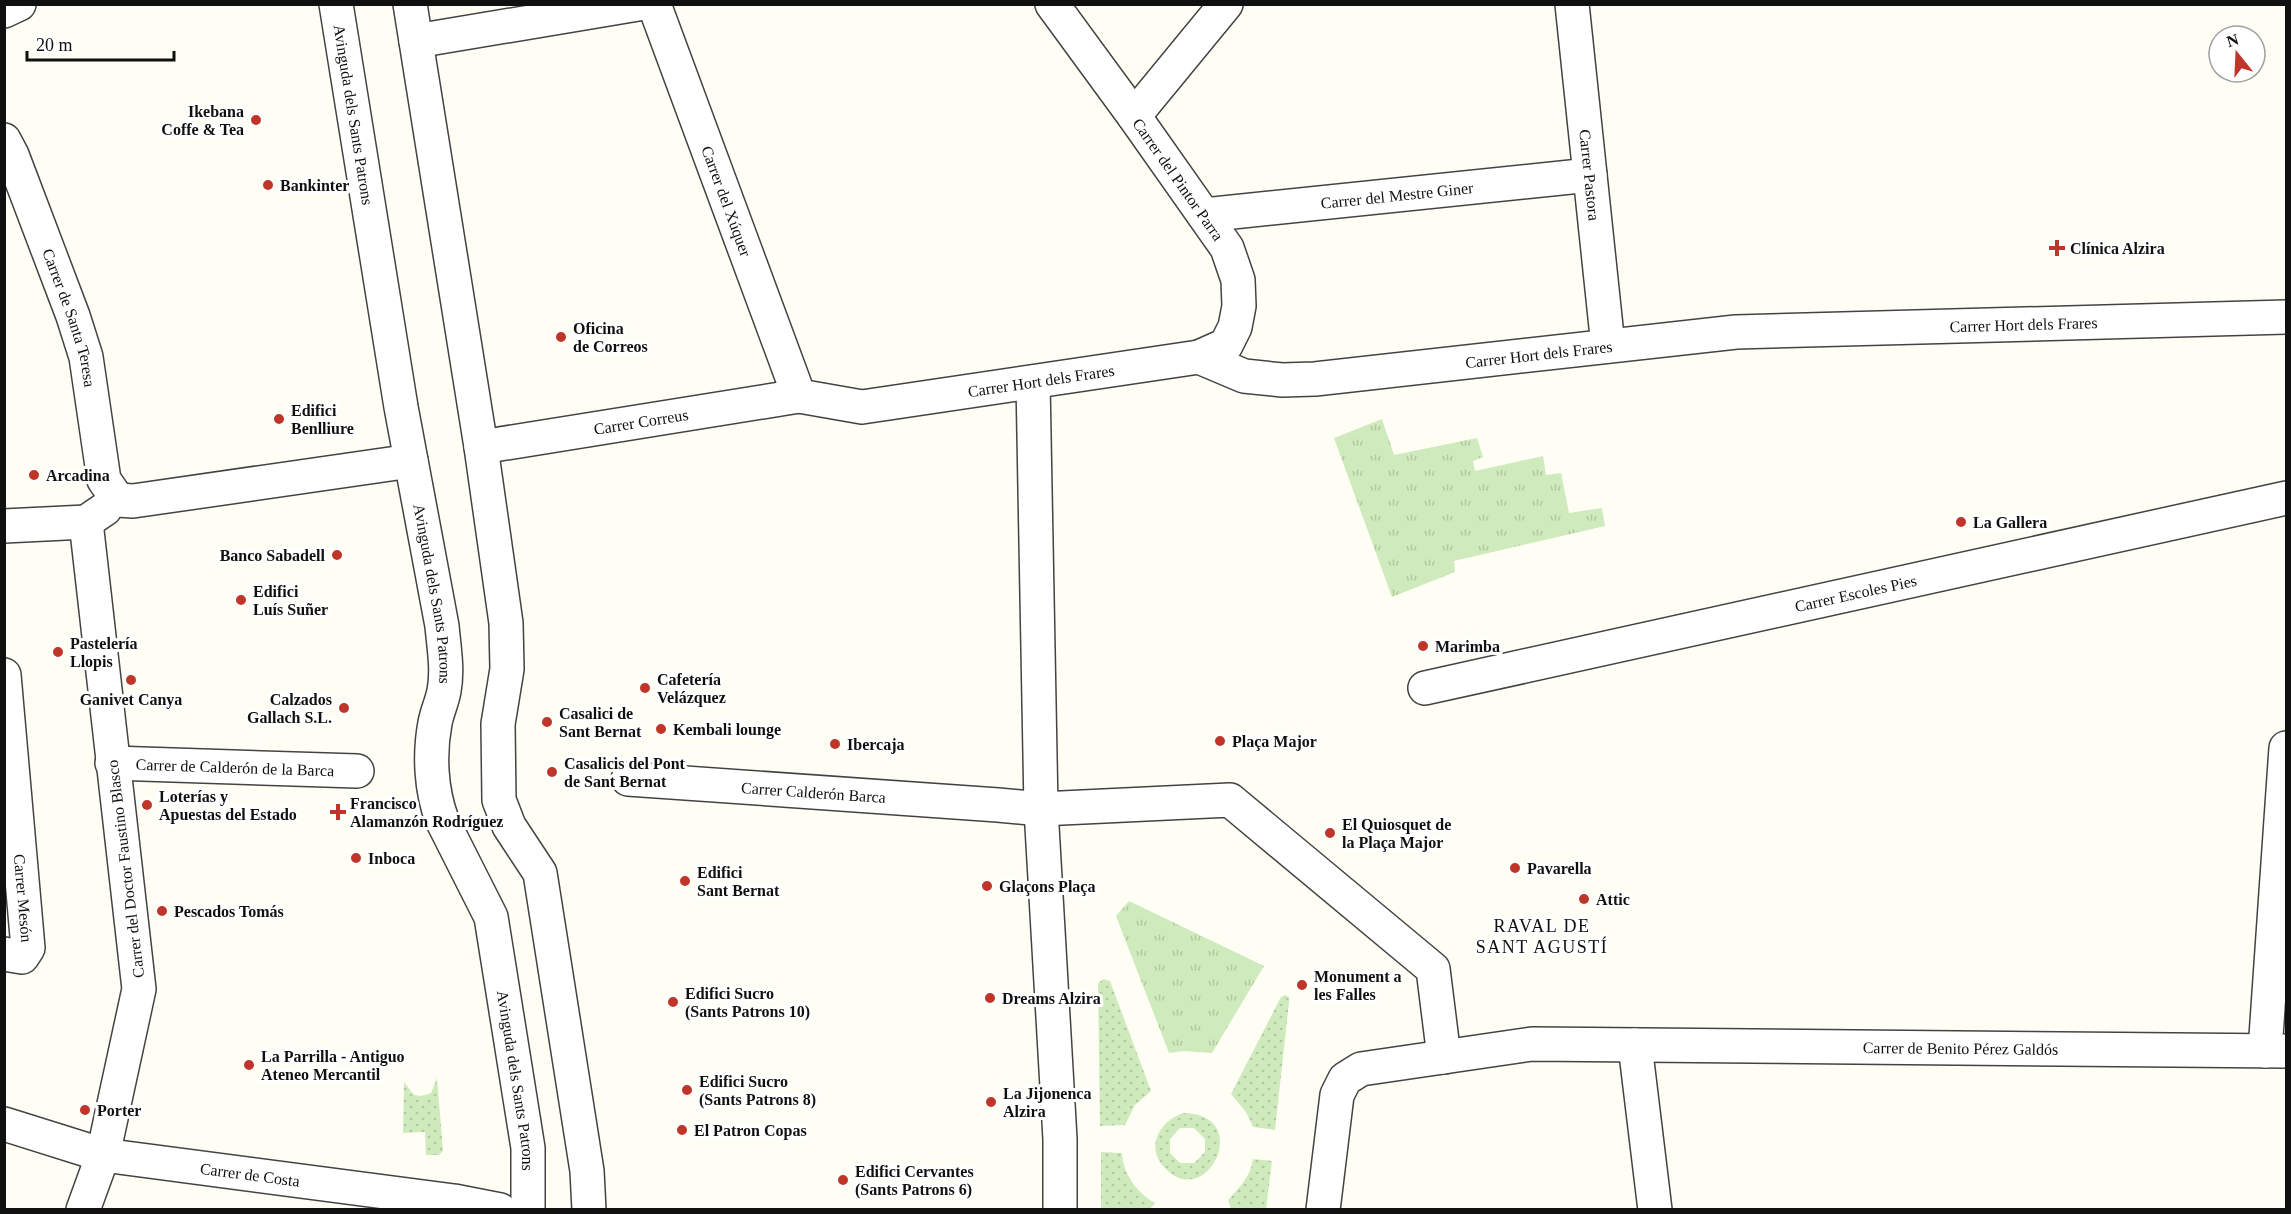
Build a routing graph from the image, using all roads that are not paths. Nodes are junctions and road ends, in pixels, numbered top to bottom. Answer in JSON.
{"nodes":[{"id":1,"x":19,"y":4,"type":"edge"},
{"id":2,"x":336,"y":4,"type":"edge"},
{"id":3,"x":410,"y":4,"type":"edge"},
{"id":4,"x":638,"y":4,"type":"edge"},
{"id":5,"x":654,"y":4,"type":"edge"},
{"id":6,"x":1052,"y":4,"type":"edge"},
{"id":7,"x":1226,"y":4,"type":"edge"},
{"id":8,"x":1572,"y":4,"type":"edge"},
{"id":9,"x":4,"y":11,"type":"edge"},
{"id":10,"x":416,"y":41,"type":"junction"},
{"id":11,"x":1134,"y":116,"type":"junction"},
{"id":12,"x":4,"y":140,"type":"edge"},
{"id":13,"x":1590,"y":175,"type":"junction"},
{"id":14,"x":1204,"y":215,"type":"junction"},
{"id":15,"x":2286,"y":317,"type":"edge"},
{"id":16,"x":1608,"y":346,"type":"junction"},
{"id":17,"x":1199,"y":357,"type":"junction"},
{"id":18,"x":1033,"y":382,"type":"junction"},
{"id":19,"x":800,"y":396,"type":"junction"},
{"id":20,"x":481,"y":447,"type":"junction"},
{"id":21,"x":411,"y":461,"type":"junction"},
{"id":22,"x":2286,"y":498,"type":"edge"},
{"id":23,"x":118,"y":500,"type":"junction"},
{"id":24,"x":86,"y":522,"type":"junction"},
{"id":25,"x":4,"y":526,"type":"edge"},
{"id":26,"x":4,"y":675,"type":"edge"},
{"id":27,"x":1425,"y":688,"type":"dead end"},
{"id":28,"x":2286,"y":748,"type":"edge"},
{"id":29,"x":112,"y":764,"type":"junction"},
{"id":30,"x":357,"y":771,"type":"dead end"},
{"id":31,"x":628,"y":779,"type":"dead end"},
{"id":32,"x":1041,"y":810,"type":"junction"},
{"id":33,"x":4,"y":954,"type":"edge"},
{"id":34,"x":1635,"y":1045,"type":"junction"},
{"id":35,"x":2276,"y":1051,"type":"edge"},
{"id":36,"x":1444,"y":1057,"type":"junction"},
{"id":37,"x":4,"y":1124,"type":"edge"},
{"id":38,"x":104,"y":1155,"type":"junction"},
{"id":39,"x":83,"y":1209,"type":"edge"},
{"id":40,"x":500,"y":1209,"type":"edge"},
{"id":41,"x":528,"y":1209,"type":"edge"},
{"id":42,"x":589,"y":1209,"type":"edge"},
{"id":43,"x":1060,"y":1209,"type":"edge"},
{"id":44,"x":1323,"y":1209,"type":"edge"},
{"id":45,"x":1655,"y":1209,"type":"edge"}],
"edges":[{"from":1,"to":9,"type":"street"},
{"from":2,"to":21,"type":"street","name":"Avinguda dels Sants Patrons"},
{"from":3,"to":10,"type":"street"},
{"from":4,"to":10,"type":"street"},
{"from":5,"to":19,"type":"street","name":"Carrer del Xúquer"},
{"from":6,"to":11,"type":"street","name":"Carrer del Pintor Parra"},
{"from":7,"to":11,"type":"street"},
{"from":8,"to":13,"type":"street","name":"Carrer Pastora"},
{"from":10,"to":20,"type":"street"},
{"from":11,"to":14,"type":"street","name":"Carrer del Pintor Parra"},
{"from":12,"to":23,"type":"street","name":"Carrer de Santa Teresa"},
{"from":13,"to":14,"type":"street","name":"Carrer del Mestre Giner"},
{"from":13,"to":16,"type":"street","name":"Carrer Pastora"},
{"from":14,"to":17,"type":"street","name":"Carrer del Pintor Parra"},
{"from":15,"to":16,"type":"street","name":"Carrer Hort dels Frares"},
{"from":16,"to":17,"type":"street","name":"Carrer Hort dels Frares"},
{"from":17,"to":18,"type":"street","name":"Carrer Hort dels Frares"},
{"from":18,"to":19,"type":"street","name":"Carrer Hort dels Frares"},
{"from":18,"to":32,"type":"street"},
{"from":19,"to":20,"type":"street","name":"Carrer Correus"},
{"from":20,"to":42,"type":"street"},
{"from":21,"to":23,"type":"street"},
{"from":21,"to":41,"type":"street","name":"Avinguda dels Sants Patrons"},
{"from":22,"to":27,"type":"street","name":"Carrer Escoles Pies"},
{"from":23,"to":24,"type":"street"},
{"from":24,"to":25,"type":"street"},
{"from":24,"to":29,"type":"street","name":"Carrer del Doctor Faustino Blasco"},
{"from":26,"to":33,"type":"street","name":"Carrer Mesón"},
{"from":28,"to":35,"type":"street"},
{"from":29,"to":30,"type":"street","name":"Carrer de Calderón de la Barca"},
{"from":29,"to":38,"type":"street","name":"Carrer del Doctor Faustino Blasco"},
{"from":31,"to":32,"type":"street","name":"Carrer Calderón Barca"},
{"from":32,"to":36,"type":"street","name":"Carrer Calderón Barca"},
{"from":32,"to":43,"type":"street"},
{"from":34,"to":35,"type":"street","name":"Carrer de Benito Pérez Galdós"},
{"from":34,"to":36,"type":"street"},
{"from":34,"to":45,"type":"street"},
{"from":36,"to":44,"type":"street"},
{"from":37,"to":38,"type":"street","name":"Carrer de Costa"},
{"from":38,"to":39,"type":"street","name":"Carrer del Doctor Faustino Blasco"},
{"from":38,"to":40,"type":"street","name":"Carrer de Costa"}]}
